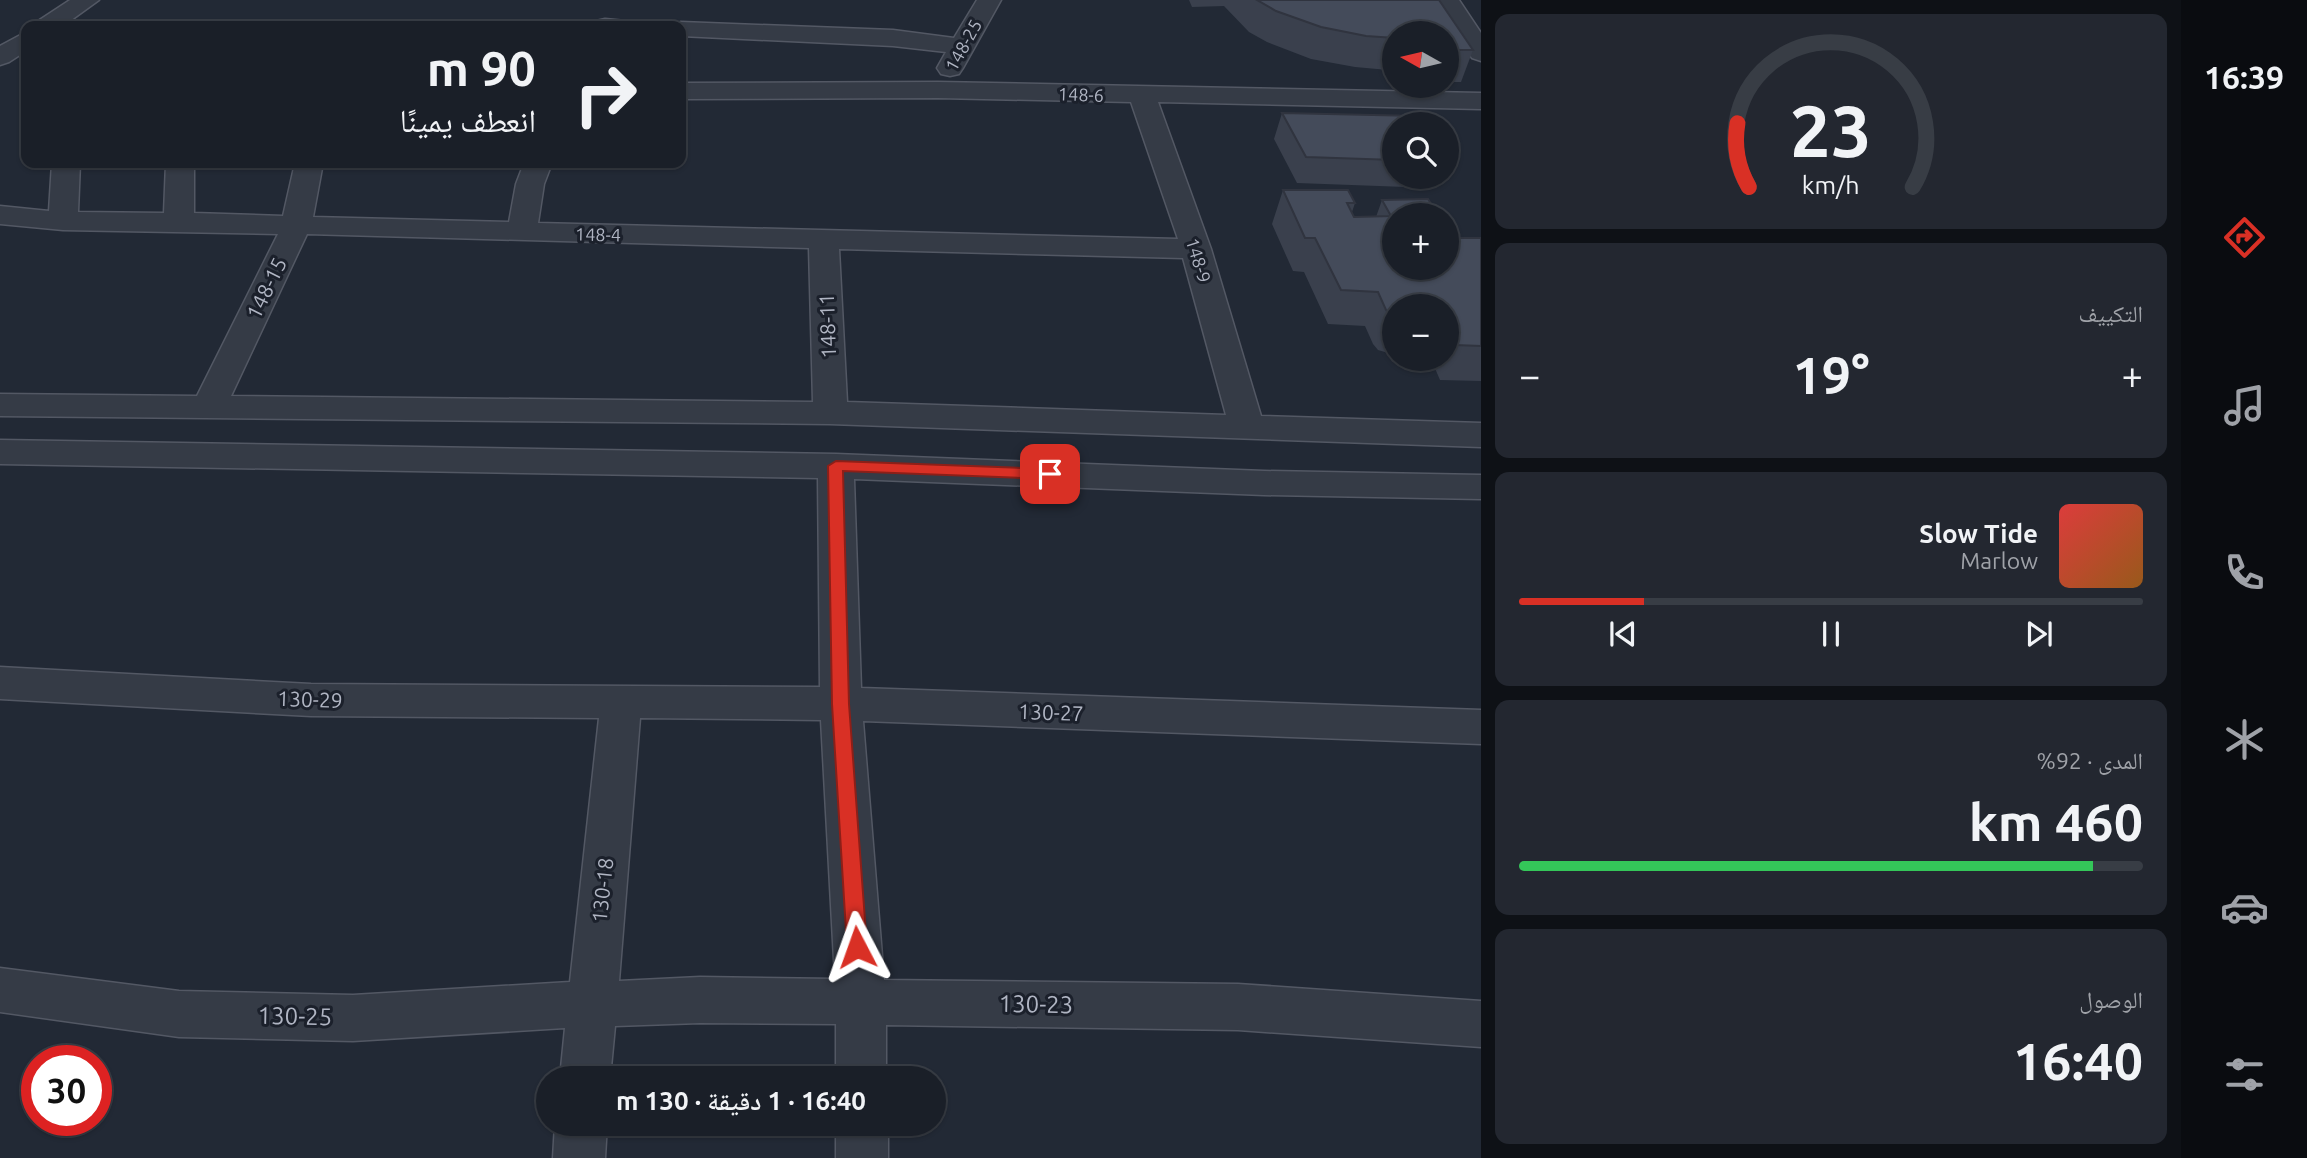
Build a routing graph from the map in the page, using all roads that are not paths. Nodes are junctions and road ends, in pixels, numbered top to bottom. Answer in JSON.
{"nodes":[{"id":1,"x":88,"y":0,"type":"edge"},
{"id":2,"x":989,"y":0,"type":"edge"},
{"id":3,"x":1447,"y":0,"type":"edge"},
{"id":4,"x":55,"y":21,"type":"edge"},
{"id":5,"x":686,"y":29,"type":"edge"},
{"id":6,"x":21,"y":43,"type":"edge"},
{"id":7,"x":963,"y":47,"type":"junction"},
{"id":8,"x":1481,"y":54,"type":"edge"},
{"id":9,"x":0,"y":57,"type":"edge"},
{"id":10,"x":938,"y":90,"type":"junction"},
{"id":11,"x":686,"y":91,"type":"edge"},
{"id":12,"x":1142,"y":96,"type":"junction"},
{"id":13,"x":1481,"y":101,"type":"edge"},
{"id":14,"x":66,"y":168,"type":"edge"},
{"id":15,"x":180,"y":168,"type":"edge"},
{"id":16,"x":308,"y":168,"type":"edge"},
{"id":17,"x":536,"y":168,"type":"edge"},
{"id":18,"x":0,"y":215,"type":"edge"},
{"id":19,"x":63,"y":221,"type":"junction"},
{"id":20,"x":179,"y":222,"type":"junction"},
{"id":21,"x":296,"y":227,"type":"junction"},
{"id":22,"x":522,"y":232,"type":"junction"},
{"id":23,"x":824,"y":240,"type":"junction"},
{"id":24,"x":1196,"y":249,"type":"junction"},
{"id":25,"x":0,"y":405,"type":"edge"},
{"id":26,"x":208,"y":408,"type":"junction"},
{"id":27,"x":830,"y":413,"type":"junction"},
{"id":28,"x":1247,"y":428,"type":"junction"},
{"id":29,"x":1481,"y":435,"type":"edge"},
{"id":30,"x":0,"y":452,"type":"edge"},
{"id":31,"x":836,"y":466,"type":"junction"},
{"id":32,"x":1481,"y":487,"type":"edge"},
{"id":33,"x":0,"y":683,"type":"edge"},
{"id":34,"x":621,"y":702,"type":"junction"},
{"id":35,"x":841,"y":704,"type":"junction"},
{"id":36,"x":1481,"y":727,"type":"edge"},
{"id":37,"x":0,"y":990,"type":"edge"},
{"id":38,"x":861,"y":1002,"type":"junction"},
{"id":39,"x":590,"y":1004,"type":"junction"},
{"id":40,"x":1481,"y":1024,"type":"edge"},
{"id":41,"x":586,"y":1066,"type":"edge"},
{"id":42,"x":861,"y":1066,"type":"edge"},
{"id":43,"x":580,"y":1136,"type":"edge"},
{"id":44,"x":862,"y":1136,"type":"edge"},
{"id":45,"x":579,"y":1158,"type":"edge"},
{"id":46,"x":862,"y":1158,"type":"edge"}],
"edges":[{"from":1,"to":4,"type":"street"},
{"from":2,"to":7,"type":"street","name":"148-25"},
{"from":3,"to":8,"type":"street"},
{"from":5,"to":7,"type":"street"},
{"from":6,"to":9,"type":"street"},
{"from":7,"to":10,"type":"street","name":"148-25"},
{"from":10,"to":11,"type":"street","name":"148-6"},
{"from":10,"to":12,"type":"street","name":"148-6"},
{"from":12,"to":13,"type":"street","name":"148-6"},
{"from":12,"to":24,"type":"street","name":"148-9"},
{"from":14,"to":19,"type":"street"},
{"from":15,"to":20,"type":"street"},
{"from":16,"to":21,"type":"street","name":"148-15"},
{"from":17,"to":22,"type":"street"},
{"from":18,"to":19,"type":"street","name":"148-4"},
{"from":19,"to":20,"type":"street","name":"148-4"},
{"from":20,"to":21,"type":"street","name":"148-4"},
{"from":21,"to":22,"type":"street","name":"148-4"},
{"from":21,"to":26,"type":"street","name":"148-15"},
{"from":22,"to":23,"type":"street","name":"148-4"},
{"from":23,"to":24,"type":"street","name":"148-4"},
{"from":23,"to":27,"type":"street","name":"148-11"},
{"from":24,"to":28,"type":"street","name":"148-9"},
{"from":25,"to":26,"type":"street"},
{"from":26,"to":27,"type":"street"},
{"from":27,"to":28,"type":"street"},
{"from":28,"to":29,"type":"street"},
{"from":30,"to":31,"type":"street"},
{"from":31,"to":32,"type":"street"},
{"from":31,"to":35,"type":"street"},
{"from":33,"to":34,"type":"street","name":"130-29"},
{"from":34,"to":35,"type":"street","name":"130-27"},
{"from":34,"to":39,"type":"street","name":"130-18"},
{"from":35,"to":36,"type":"street","name":"130-27"},
{"from":35,"to":38,"type":"street"},
{"from":37,"to":39,"type":"street","name":"130-25"},
{"from":38,"to":39,"type":"street","name":"130-23"},
{"from":38,"to":40,"type":"street","name":"130-23"},
{"from":38,"to":42,"type":"street"},
{"from":39,"to":41,"type":"street","name":"130-18"},
{"from":43,"to":45,"type":"street"},
{"from":44,"to":46,"type":"street"}]}
